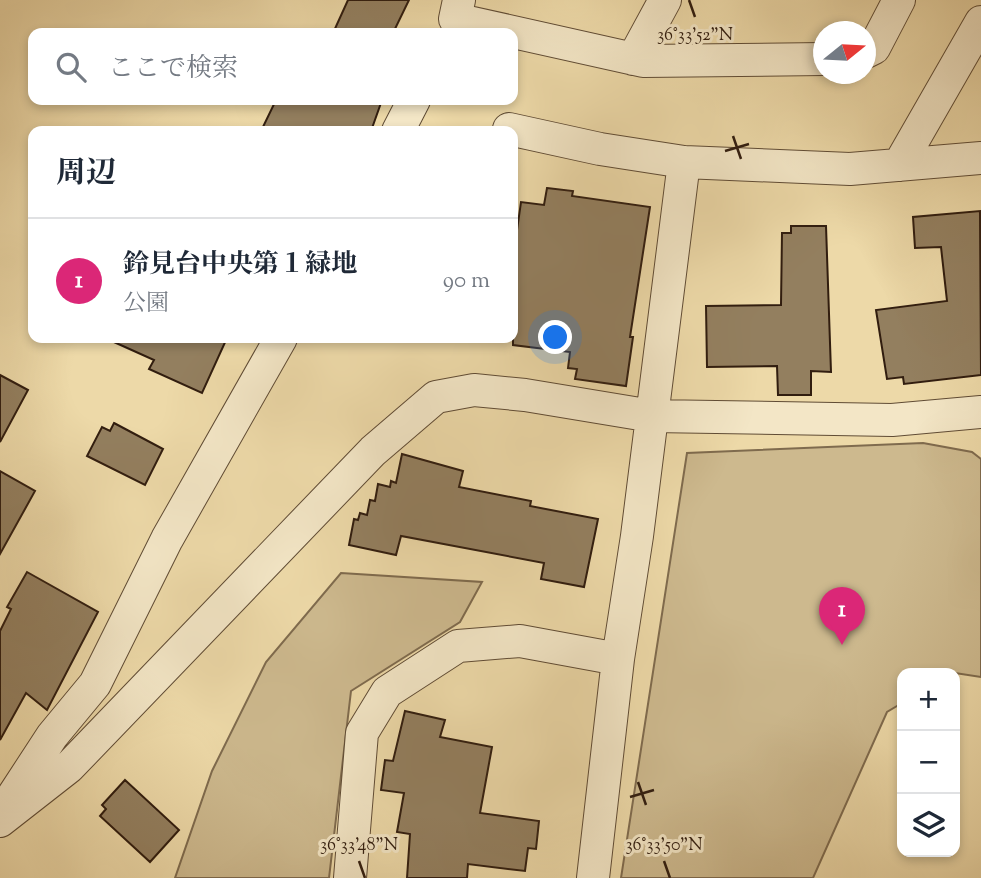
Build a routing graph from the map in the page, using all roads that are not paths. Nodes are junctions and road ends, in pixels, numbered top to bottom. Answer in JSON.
{"nodes":[{"id":1,"x":665,"y":0,"type":"edge"},
{"id":2,"x":899,"y":0,"type":"edge"},
{"id":3,"x":454,"y":17,"type":"edge"},
{"id":4,"x":981,"y":22,"type":"edge"},
{"id":5,"x":501,"y":28,"type":"edge"},
{"id":6,"x":518,"y":32,"type":"edge"},
{"id":7,"x":876,"y":44,"type":"edge"},
{"id":8,"x":634,"y":59,"type":"junction"},
{"id":9,"x":813,"y":59,"type":"edge"},
{"id":10,"x":411,"y":105,"type":"edge"},
{"id":11,"x":401,"y":126,"type":"edge"},
{"id":12,"x":518,"y":131,"type":"edge"},
{"id":13,"x":981,"y":158,"type":"edge"},
{"id":14,"x":684,"y":162,"type":"junction"},
{"id":15,"x":900,"y":165,"type":"junction"},
{"id":16,"x":278,"y":343,"type":"edge"},
{"id":17,"x":981,"y":412,"type":"edge"},
{"id":18,"x":652,"y":416,"type":"junction"},
{"id":19,"x":618,"y":659,"type":"junction"},
{"id":20,"x":0,"y":815,"type":"edge"},
{"id":21,"x":0,"y":821,"type":"edge"},
{"id":22,"x":350,"y":878,"type":"edge"},
{"id":23,"x":593,"y":878,"type":"edge"}],
"edges":[{"from":1,"to":8,"type":"street"},
{"from":2,"to":7,"type":"street"},
{"from":3,"to":5,"type":"street"},
{"from":4,"to":15,"type":"street"},
{"from":6,"to":8,"type":"street"},
{"from":8,"to":9,"type":"street"},
{"from":10,"to":11,"type":"street"},
{"from":12,"to":14,"type":"street"},
{"from":13,"to":15,"type":"street"},
{"from":14,"to":15,"type":"street"},
{"from":14,"to":18,"type":"street"},
{"from":16,"to":20,"type":"street"},
{"from":17,"to":18,"type":"street"},
{"from":18,"to":19,"type":"street"},
{"from":18,"to":21,"type":"street"},
{"from":19,"to":22,"type":"street"},
{"from":19,"to":23,"type":"street"}]}
